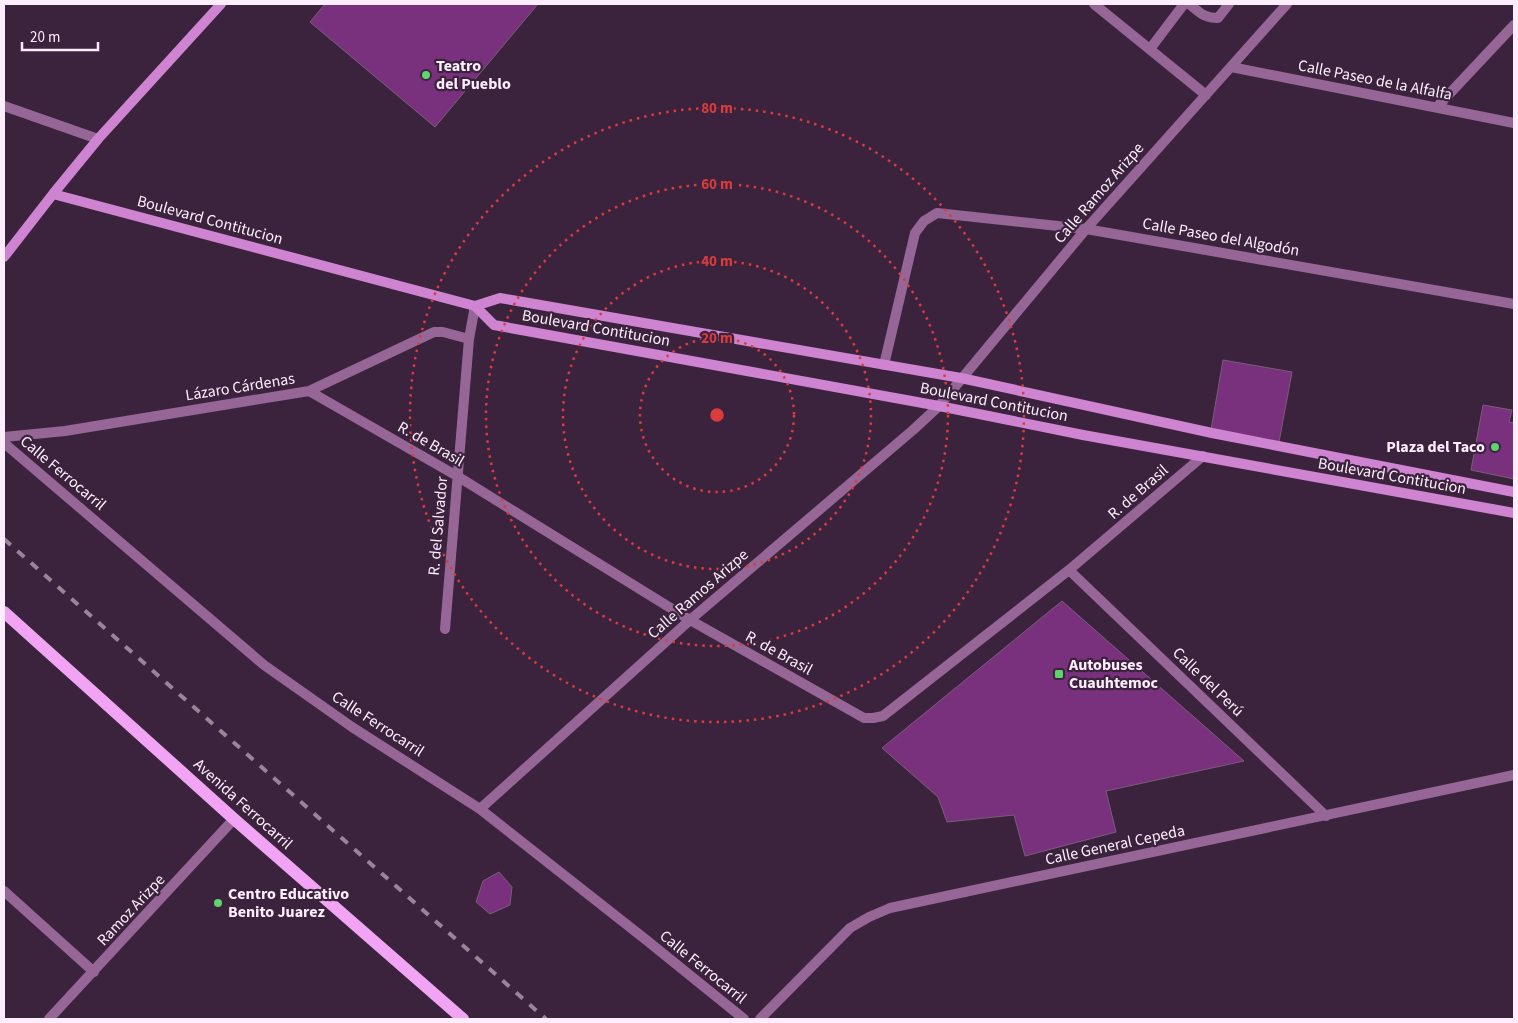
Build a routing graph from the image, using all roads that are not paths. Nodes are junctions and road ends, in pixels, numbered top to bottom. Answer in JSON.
{"nodes":[{"id":1,"x":221,"y":4,"type":"edge"},
{"id":2,"x":1094,"y":4,"type":"edge"},
{"id":3,"x":1184,"y":4,"type":"edge"},
{"id":4,"x":1189,"y":4,"type":"edge"},
{"id":5,"x":1229,"y":4,"type":"edge"},
{"id":6,"x":1287,"y":4,"type":"edge"},
{"id":7,"x":1514,"y":25,"type":"edge"},
{"id":8,"x":1150,"y":49,"type":"junction"},
{"id":9,"x":1230,"y":67,"type":"junction"},
{"id":10,"x":1206,"y":95,"type":"junction"},
{"id":11,"x":4,"y":106,"type":"edge"},
{"id":12,"x":1437,"y":107,"type":"junction"},
{"id":13,"x":1514,"y":123,"type":"edge"},
{"id":14,"x":98,"y":139,"type":"junction"},
{"id":15,"x":53,"y":194,"type":"junction"},
{"id":16,"x":1086,"y":229,"type":"junction"},
{"id":17,"x":4,"y":257,"type":"edge"},
{"id":18,"x":1514,"y":304,"type":"edge"},
{"id":19,"x":475,"y":306,"type":"junction"},
{"id":20,"x":469,"y":338,"type":"junction"},
{"id":21,"x":884,"y":364,"type":"junction"},
{"id":22,"x":961,"y":378,"type":"junction"},
{"id":23,"x":309,"y":391,"type":"junction"},
{"id":24,"x":939,"y":406,"type":"junction"},
{"id":25,"x":4,"y":437,"type":"edge"},
{"id":26,"x":4,"y":443,"type":"edge"},
{"id":27,"x":1203,"y":456,"type":"junction"},
{"id":28,"x":457,"y":476,"type":"junction"},
{"id":29,"x":1514,"y":492,"type":"edge"},
{"id":30,"x":1514,"y":513,"type":"edge"},
{"id":31,"x":1069,"y":570,"type":"junction"},
{"id":32,"x":4,"y":612,"type":"edge"},
{"id":33,"x":690,"y":620,"type":"junction"},
{"id":34,"x":445,"y":629,"type":"dead end"},
{"id":35,"x":1514,"y":775,"type":"edge"},
{"id":36,"x":480,"y":809,"type":"junction"},
{"id":37,"x":1326,"y":816,"type":"junction"},
{"id":38,"x":234,"y":819,"type":"junction"},
{"id":39,"x":4,"y":891,"type":"edge"},
{"id":40,"x":94,"y":972,"type":"junction"},
{"id":41,"x":49,"y":1019,"type":"edge"},
{"id":42,"x":463,"y":1019,"type":"edge"},
{"id":43,"x":744,"y":1019,"type":"edge"},
{"id":44,"x":760,"y":1019,"type":"edge"}],
"edges":[{"from":1,"to":14,"type":"street"},
{"from":2,"to":8,"type":"street"},
{"from":3,"to":8,"type":"street"},
{"from":4,"to":5,"type":"street"},
{"from":6,"to":9,"type":"street","name":"Calle Ramoz Arizpe"},
{"from":7,"to":12,"type":"street"},
{"from":8,"to":10,"type":"street"},
{"from":9,"to":10,"type":"street","name":"Calle Ramoz Arizpe"},
{"from":9,"to":12,"type":"street","name":"Calle Paseo de la Alfalfa"},
{"from":10,"to":16,"type":"street","name":"Calle Ramoz Arizpe"},
{"from":11,"to":14,"type":"street"},
{"from":12,"to":13,"type":"street","name":"Calle Paseo de la Alfalfa"},
{"from":14,"to":15,"type":"street"},
{"from":15,"to":17,"type":"street"},
{"from":15,"to":19,"type":"street","name":"Boulevard Contitucion"},
{"from":16,"to":18,"type":"street","name":"Calle Paseo del Algodón"},
{"from":16,"to":21,"type":"street","name":"Calle Paseo del Algodón"},
{"from":16,"to":22,"type":"street","name":"Calle Ramoz Arizpe"},
{"from":19,"to":20,"type":"street","name":"R. del Salvador"},
{"from":19,"to":21,"type":"street","name":"Boulevard Contitucion"},
{"from":19,"to":24,"type":"street","name":"Boulevard Contitucion"},
{"from":20,"to":23,"type":"street","name":"Lázaro Cárdenas"},
{"from":20,"to":28,"type":"street","name":"R. del Salvador"},
{"from":21,"to":22,"type":"street","name":"Boulevard Contitucion"},
{"from":22,"to":24,"type":"street","name":"Calle Ramoz Arizpe"},
{"from":22,"to":29,"type":"street","name":"Boulevard Contitucion"},
{"from":23,"to":25,"type":"street","name":"Lázaro Cárdenas"},
{"from":23,"to":28,"type":"street","name":"R. de Brasil"},
{"from":24,"to":27,"type":"street","name":"Boulevard Contitucion"},
{"from":24,"to":33,"type":"street","name":"Calle Ramos Arizpe"},
{"from":26,"to":36,"type":"street","name":"Calle Ferrocarril"},
{"from":27,"to":30,"type":"street","name":"Boulevard Contitucion"},
{"from":27,"to":31,"type":"street","name":"R. de Brasil"},
{"from":28,"to":33,"type":"street","name":"R. de Brasil"},
{"from":28,"to":34,"type":"street","name":"R. del Salvador"},
{"from":31,"to":33,"type":"street","name":"R. de Brasil"},
{"from":31,"to":37,"type":"street","name":"Calle del Perú"},
{"from":32,"to":38,"type":"main road","name":"Avenida Ferrocarril"},
{"from":33,"to":36,"type":"street","name":"Calle Ramos Arizpe"},
{"from":35,"to":37,"type":"street","name":"Calle General Cepeda"},
{"from":36,"to":43,"type":"street","name":"Calle Ferrocarril"},
{"from":37,"to":44,"type":"street","name":"Calle General Cepeda"},
{"from":38,"to":40,"type":"street","name":"Ramoz Arizpe"},
{"from":38,"to":42,"type":"main road","name":"Avenida Ferrocarril"},
{"from":39,"to":40,"type":"street"},
{"from":40,"to":41,"type":"street","name":"Ramoz Arizpe"}]}
